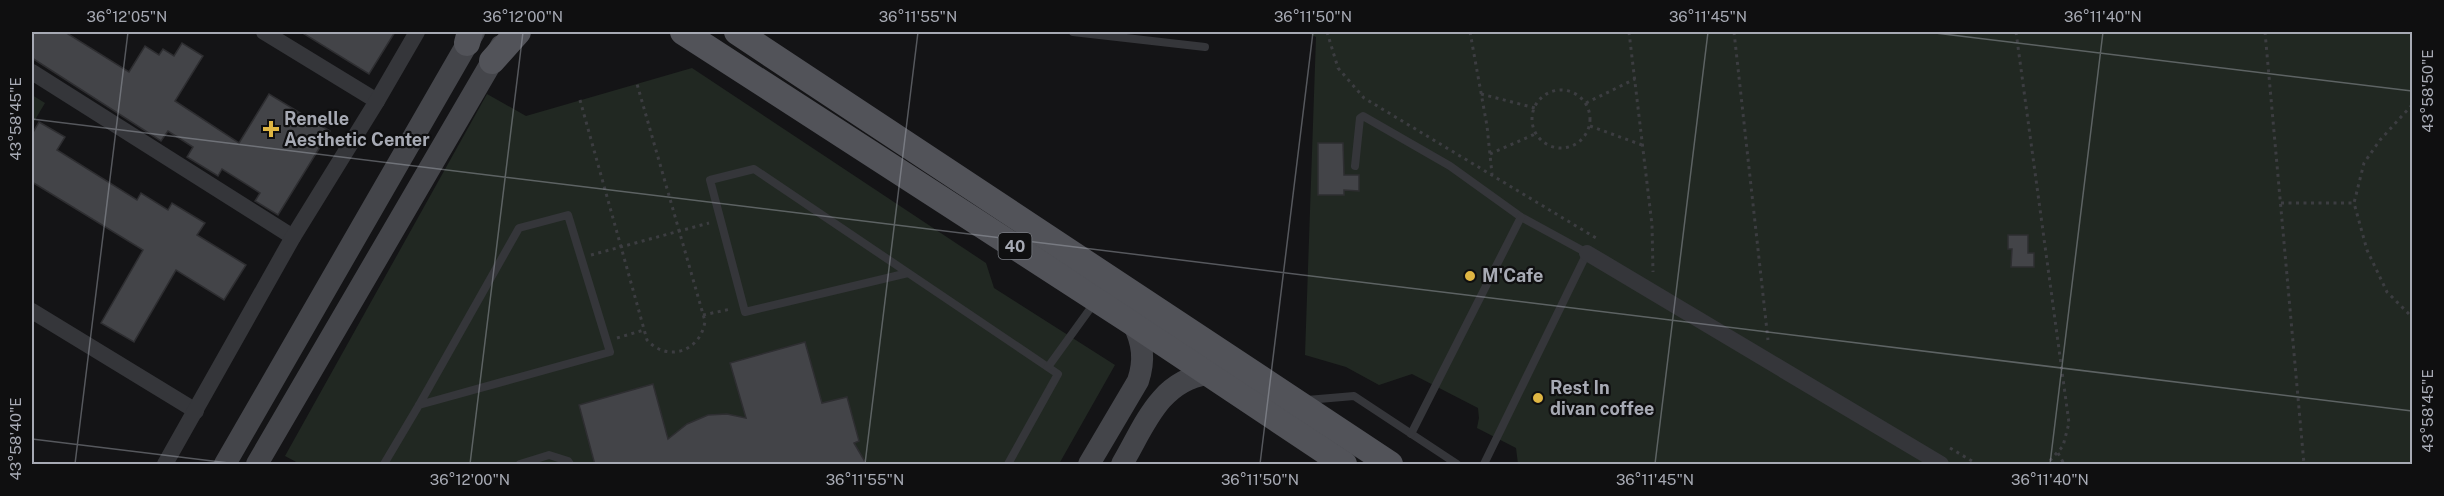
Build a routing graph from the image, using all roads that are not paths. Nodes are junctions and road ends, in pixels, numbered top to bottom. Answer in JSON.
{"nodes":[{"id":1,"x":264,"y":32,"type":"edge"},
{"id":2,"x":417,"y":32,"type":"edge"},
{"id":3,"x":509,"y":32,"type":"edge"},
{"id":4,"x":518,"y":32,"type":"edge"},
{"id":5,"x":683,"y":32,"type":"edge"},
{"id":6,"x":737,"y":32,"type":"edge"},
{"id":7,"x":1073,"y":32,"type":"edge"},
{"id":8,"x":470,"y":35,"type":"edge"},
{"id":9,"x":1205,"y":47,"type":"dead end"},
{"id":10,"x":492,"y":61,"type":"junction"},
{"id":11,"x":32,"y":72,"type":"edge"},
{"id":12,"x":377,"y":101,"type":"junction"},
{"id":13,"x":1356,"y":166,"type":"dead end"},
{"id":14,"x":1521,"y":217,"type":"junction"},
{"id":15,"x":293,"y":237,"type":"junction"},
{"id":16,"x":1587,"y":253,"type":"junction"},
{"id":17,"x":908,"y":273,"type":"junction"},
{"id":18,"x":1096,"y":299,"type":"junction"},
{"id":19,"x":32,"y":311,"type":"edge"},
{"id":20,"x":1132,"y":323,"type":"junction"},
{"id":21,"x":1048,"y":367,"type":"junction"},
{"id":22,"x":1207,"y":374,"type":"junction"},
{"id":23,"x":1131,"y":392,"type":"junction"},
{"id":24,"x":1295,"y":402,"type":"junction"},
{"id":25,"x":419,"y":405,"type":"junction"},
{"id":26,"x":1156,"y":405,"type":"junction"},
{"id":27,"x":196,"y":411,"type":"junction"},
{"id":28,"x":1410,"y":434,"type":"junction"},
{"id":29,"x":242,"y":460,"type":"edge"},
{"id":30,"x":165,"y":465,"type":"edge"},
{"id":31,"x":384,"y":465,"type":"edge"},
{"id":32,"x":520,"y":465,"type":"edge"},
{"id":33,"x":570,"y":465,"type":"edge"},
{"id":34,"x":1008,"y":465,"type":"edge"},
{"id":35,"x":1089,"y":465,"type":"edge"},
{"id":36,"x":1122,"y":465,"type":"edge"},
{"id":37,"x":1344,"y":465,"type":"edge"},
{"id":38,"x":1390,"y":465,"type":"edge"},
{"id":39,"x":1456,"y":465,"type":"edge"},
{"id":40,"x":1484,"y":465,"type":"edge"},
{"id":41,"x":1941,"y":465,"type":"edge"}],
"edges":[{"from":1,"to":12,"type":"street"},
{"from":2,"to":12,"type":"street"},
{"from":3,"to":10,"type":"main road"},
{"from":4,"to":10,"type":"main road"},
{"from":5,"to":18,"type":"main road","number":"40"},
{"from":6,"to":24,"type":"main road","number":"40"},
{"from":7,"to":9,"type":"lane"},
{"from":8,"to":29,"type":"main road"},
{"from":10,"to":29,"type":"main road"},
{"from":11,"to":15,"type":"street"},
{"from":12,"to":15,"type":"street"},
{"from":13,"to":14,"type":"lane"},
{"from":14,"to":16,"type":"lane"},
{"from":14,"to":28,"type":"lane"},
{"from":15,"to":27,"type":"street"},
{"from":16,"to":40,"type":"lane"},
{"from":16,"to":41,"type":"street"},
{"from":17,"to":17,"type":"lane"},
{"from":17,"to":21,"type":"lane"},
{"from":18,"to":20,"type":"main road","number":"40"},
{"from":18,"to":21,"type":"lane"},
{"from":19,"to":27,"type":"street"},
{"from":20,"to":22,"type":"main road","number":"40"},
{"from":20,"to":23,"type":"main road"},
{"from":21,"to":34,"type":"lane"},
{"from":22,"to":26,"type":"main road"},
{"from":22,"to":37,"type":"main road","number":"40"},
{"from":23,"to":26,"type":"main road"},
{"from":23,"to":35,"type":"main road"},
{"from":24,"to":28,"type":"lane"},
{"from":24,"to":38,"type":"main road","number":"40"},
{"from":25,"to":25,"type":"lane"},
{"from":25,"to":31,"type":"lane"},
{"from":26,"to":36,"type":"main road"},
{"from":27,"to":30,"type":"street"},
{"from":28,"to":39,"type":"lane"},
{"from":32,"to":33,"type":"lane"}]}
